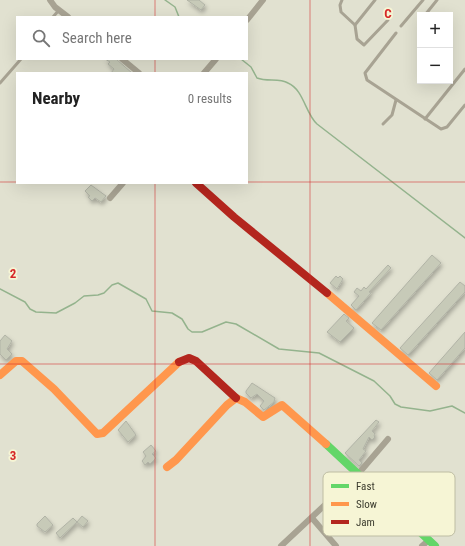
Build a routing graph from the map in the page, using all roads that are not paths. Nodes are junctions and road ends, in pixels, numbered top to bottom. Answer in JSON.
{"nodes":[{"id":1,"x":50,"y":0,"type":"edge"},
{"id":2,"x":263,"y":0,"type":"edge"},
{"id":3,"x":342,"y":0,"type":"edge"},
{"id":4,"x":374,"y":0,"type":"edge"},
{"id":5,"x":423,"y":0,"type":"edge"},
{"id":6,"x":437,"y":0,"type":"edge"},
{"id":7,"x":59,"y":10,"type":"junction"},
{"id":8,"x":427,"y":12,"type":"edge"},
{"id":9,"x":54,"y":16,"type":"edge"},
{"id":10,"x":67,"y":16,"type":"edge"},
{"id":11,"x":248,"y":19,"type":"edge"},
{"id":12,"x":388,"y":20,"type":"dead end"},
{"id":13,"x":354,"y":25,"type":"junction"},
{"id":14,"x":401,"y":26,"type":"dead end"},
{"id":15,"x":396,"y":32,"type":"dead end"},
{"id":16,"x":20,"y":60,"type":"edge"},
{"id":17,"x":123,"y":60,"type":"edge"},
{"id":18,"x":215,"y":60,"type":"edge"},
{"id":19,"x":465,"y":69,"type":"edge"},
{"id":20,"x":138,"y":72,"type":"edge"},
{"id":21,"x":205,"y":72,"type":"edge"},
{"id":22,"x":0,"y":83,"type":"edge"},
{"id":23,"x":396,"y":100,"type":"junction"},
{"id":24,"x":465,"y":105,"type":"edge"},
{"id":25,"x":425,"y":119,"type":"junction"},
{"id":26,"x":384,"y":124,"type":"dead end"},
{"id":27,"x":122,"y":184,"type":"edge"},
{"id":28,"x":197,"y":184,"type":"edge"},
{"id":29,"x":110,"y":198,"type":"dead end"},
{"id":30,"x":0,"y":375,"type":"edge"},
{"id":31,"x":436,"y":386,"type":"dead end"},
{"id":32,"x":236,"y":398,"type":"junction"},
{"id":33,"x":388,"y":439,"type":"dead end"},
{"id":34,"x":167,"y":468,"type":"dead end"},
{"id":35,"x":358,"y":472,"type":"edge"},
{"id":36,"x":360,"y":472,"type":"edge"},
{"id":37,"x":323,"y":507,"type":"edge"},
{"id":38,"x":312,"y":518,"type":"junction"},
{"id":39,"x":323,"y":531,"type":"edge"},
{"id":40,"x":327,"y":536,"type":"edge"},
{"id":41,"x":425,"y":536,"type":"edge"},
{"id":42,"x":432,"y":543,"type":"edge"},
{"id":43,"x":280,"y":546,"type":"edge"},
{"id":44,"x":336,"y":546,"type":"edge"},
{"id":45,"x":422,"y":546,"type":"edge"}],
"edges":[{"from":1,"to":7,"type":"street"},
{"from":2,"to":11,"type":"street"},
{"from":3,"to":13,"type":"lane"},
{"from":4,"to":13,"type":"lane"},
{"from":5,"to":14,"type":"lane"},
{"from":6,"to":8,"type":"lane"},
{"from":7,"to":9,"type":"lane"},
{"from":7,"to":10,"type":"street"},
{"from":12,"to":13,"type":"lane"},
{"from":15,"to":23,"type":"lane"},
{"from":16,"to":22,"type":"lane"},
{"from":17,"to":20,"type":"street"},
{"from":18,"to":21,"type":"street"},
{"from":19,"to":25,"type":"lane"},
{"from":23,"to":25,"type":"lane"},
{"from":23,"to":26,"type":"lane"},
{"from":24,"to":25,"type":"lane"},
{"from":27,"to":29,"type":"street"},
{"from":28,"to":31,"type":"street"},
{"from":30,"to":32,"type":"street"},
{"from":32,"to":34,"type":"street"},
{"from":32,"to":35,"type":"street"},
{"from":33,"to":36,"type":"street"},
{"from":37,"to":38,"type":"street"},
{"from":38,"to":39,"type":"street"},
{"from":38,"to":43,"type":"street"},
{"from":40,"to":44,"type":"street"},
{"from":41,"to":42,"type":"street"},
{"from":42,"to":45,"type":"street"}]}
